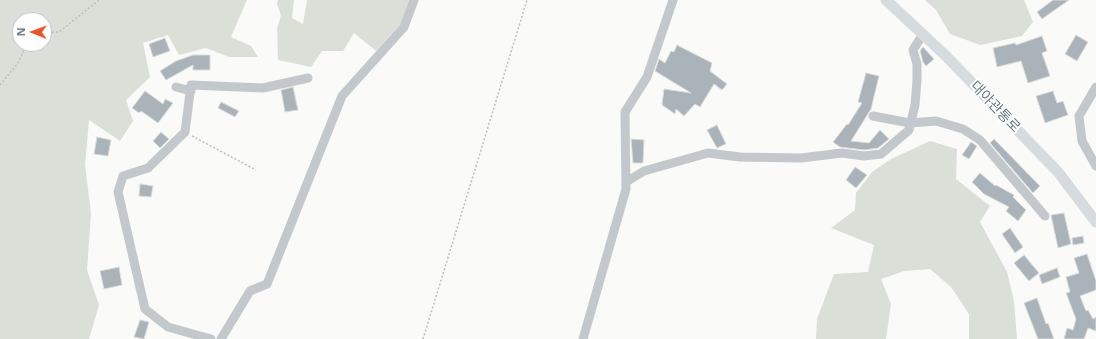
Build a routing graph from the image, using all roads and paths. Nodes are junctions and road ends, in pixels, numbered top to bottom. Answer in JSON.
{"nodes":[{"id":1,"x":98,"y":0,"type":"edge"},
{"id":2,"x":414,"y":0,"type":"edge"},
{"id":3,"x":527,"y":0,"type":"edge"},
{"id":4,"x":673,"y":0,"type":"edge"},
{"id":5,"x":886,"y":0,"type":"edge"},
{"id":6,"x":52,"y":32,"type":"edge"},
{"id":7,"x":923,"y":34,"type":"junction"},
{"id":8,"x":23,"y":52,"type":"edge"},
{"id":9,"x":308,"y":78,"type":"dead end"},
{"id":10,"x":0,"y":85,"type":"edge"},
{"id":11,"x":176,"y":87,"type":"dead end"},
{"id":12,"x":1096,"y":87,"type":"edge"},
{"id":13,"x":191,"y":91,"type":"junction"},
{"id":14,"x":873,"y":116,"type":"dead end"},
{"id":15,"x":910,"y":123,"type":"junction"},
{"id":16,"x":185,"y":132,"type":"junction"},
{"id":17,"x":1096,"y":166,"type":"edge"},
{"id":18,"x":256,"y":170,"type":"dead end"},
{"id":19,"x":626,"y":182,"type":"junction"},
{"id":20,"x":1045,"y":216,"type":"dead end"},
{"id":21,"x":1096,"y":222,"type":"edge"},
{"id":22,"x":211,"y":339,"type":"edge"},
{"id":23,"x":221,"y":339,"type":"edge"},
{"id":24,"x":423,"y":339,"type":"edge"},
{"id":25,"x":583,"y":339,"type":"edge"}],
"edges":[{"from":1,"to":6,"type":"path"},
{"from":2,"to":23,"type":"street"},
{"from":3,"to":24,"type":"path"},
{"from":4,"to":19,"type":"street"},
{"from":5,"to":7,"type":"main road","name":"대야관통로"},
{"from":7,"to":15,"type":"street"},
{"from":7,"to":21,"type":"main road","name":"대야관통로"},
{"from":8,"to":10,"type":"path"},
{"from":9,"to":13,"type":"street"},
{"from":11,"to":13,"type":"street"},
{"from":12,"to":17,"type":"street"},
{"from":13,"to":16,"type":"street"},
{"from":14,"to":15,"type":"street"},
{"from":15,"to":19,"type":"street"},
{"from":15,"to":20,"type":"street"},
{"from":16,"to":18,"type":"path"},
{"from":16,"to":22,"type":"street"},
{"from":19,"to":25,"type":"street"}]}
